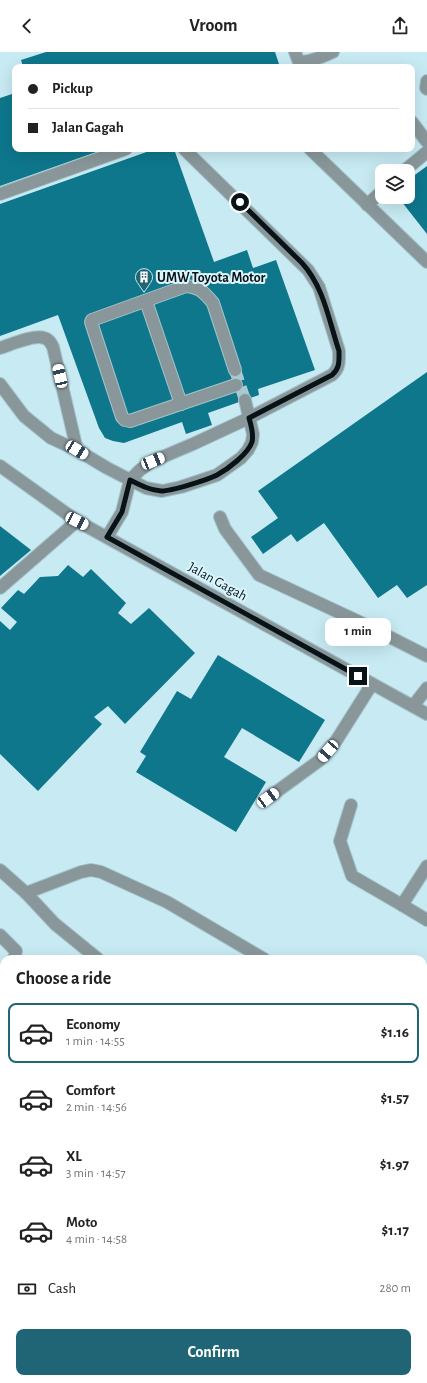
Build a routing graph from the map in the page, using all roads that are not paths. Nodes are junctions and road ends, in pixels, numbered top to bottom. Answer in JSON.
{"nodes":[{"id":1,"x":295,"y":52,"type":"edge"},
{"id":2,"x":333,"y":52,"type":"edge"},
{"id":3,"x":427,"y":81,"type":"edge"},
{"id":4,"x":427,"y":89,"type":"edge"},
{"id":5,"x":415,"y":126,"type":"edge"},
{"id":6,"x":427,"y":142,"type":"edge"},
{"id":7,"x":118,"y":152,"type":"edge"},
{"id":8,"x":187,"y":152,"type":"edge"},
{"id":9,"x":313,"y":152,"type":"edge"},
{"id":10,"x":427,"y":152,"type":"edge"},
{"id":11,"x":412,"y":164,"type":"edge"},
{"id":12,"x":0,"y":194,"type":"edge"},
{"id":13,"x":375,"y":198,"type":"edge"},
{"id":14,"x":367,"y":205,"type":"junction"},
{"id":15,"x":427,"y":262,"type":"edge"},
{"id":16,"x":146,"y":301,"type":"junction"},
{"id":17,"x":0,"y":348,"type":"edge"},
{"id":18,"x":235,"y":370,"type":"tunnel mouth"},
{"id":19,"x":0,"y":384,"type":"edge"},
{"id":20,"x":236,"y":385,"type":"dead end"},
{"id":21,"x":245,"y":400,"type":"tunnel mouth"},
{"id":22,"x":181,"y":404,"type":"junction"},
{"id":23,"x":249,"y":418,"type":"junction"},
{"id":24,"x":77,"y":450,"type":"junction"},
{"id":25,"x":0,"y":466,"type":"edge"},
{"id":26,"x":130,"y":480,"type":"junction"},
{"id":27,"x":220,"y":517,"type":"dead end"},
{"id":28,"x":77,"y":521,"type":"junction"},
{"id":29,"x":107,"y":537,"type":"junction"},
{"id":30,"x":0,"y":588,"type":"edge"},
{"id":31,"x":427,"y":656,"type":"edge"},
{"id":32,"x":372,"y":684,"type":"junction"},
{"id":33,"x":427,"y":688,"type":"edge"},
{"id":34,"x":413,"y":706,"type":"junction"},
{"id":35,"x":427,"y":714,"type":"edge"},
{"id":36,"x":268,"y":798,"type":"dead end"},
{"id":37,"x":351,"y":805,"type":"dead end"},
{"id":38,"x":427,"y":866,"type":"edge"},
{"id":39,"x":0,"y":870,"type":"edge"},
{"id":40,"x":26,"y":893,"type":"junction"},
{"id":41,"x":402,"y":905,"type":"junction"},
{"id":42,"x":427,"y":920,"type":"edge"},
{"id":43,"x":0,"y":935,"type":"edge"},
{"id":44,"x":15,"y":955,"type":"edge"},
{"id":45,"x":93,"y":955,"type":"edge"},
{"id":46,"x":257,"y":955,"type":"edge"}],
"edges":[{"from":1,"to":2,"type":"street"},
{"from":3,"to":4,"type":"street"},
{"from":5,"to":6,"type":"street"},
{"from":7,"to":12,"type":"street"},
{"from":8,"to":23,"type":"street"},
{"from":9,"to":14,"type":"street"},
{"from":10,"to":11,"type":"street"},
{"from":13,"to":14,"type":"street"},
{"from":14,"to":15,"type":"street"},
{"from":16,"to":18,"type":"street"},
{"from":16,"to":22,"type":"street"},
{"from":16,"to":22,"type":"street"},
{"from":17,"to":24,"type":"street"},
{"from":19,"to":24,"type":"street"},
{"from":20,"to":22,"type":"street"},
{"from":21,"to":23,"type":"street"},
{"from":23,"to":26,"type":"street"},
{"from":23,"to":26,"type":"street"},
{"from":24,"to":26,"type":"street"},
{"from":25,"to":28,"type":"street","name":"Jalan Gagah"},
{"from":26,"to":29,"type":"street"},
{"from":27,"to":31,"type":"street"},
{"from":28,"to":29,"type":"street","name":"Jalan Gagah"},
{"from":28,"to":30,"type":"street"},
{"from":29,"to":32,"type":"street","name":"Jalan Gagah"},
{"from":32,"to":34,"type":"street","name":"Jalan Gagah"},
{"from":32,"to":36,"type":"street"},
{"from":33,"to":34,"type":"street"},
{"from":34,"to":35,"type":"street","name":"Jalan Gagah"},
{"from":37,"to":41,"type":"street"},
{"from":38,"to":41,"type":"street"},
{"from":39,"to":40,"type":"street"},
{"from":40,"to":45,"type":"street"},
{"from":40,"to":46,"type":"street"},
{"from":41,"to":42,"type":"street"},
{"from":43,"to":44,"type":"street"}]}
